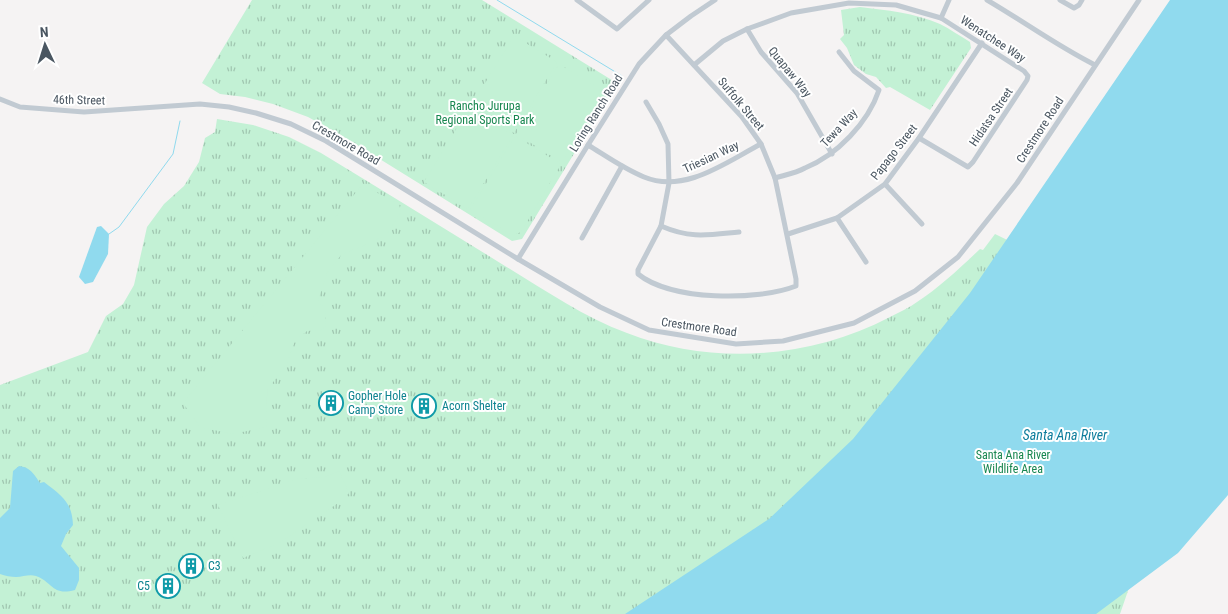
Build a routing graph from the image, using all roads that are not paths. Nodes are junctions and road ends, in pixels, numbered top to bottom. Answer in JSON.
{"nodes":[{"id":1,"x":577,"y":0,"type":"edge"},
{"id":2,"x":649,"y":0,"type":"edge"},
{"id":3,"x":716,"y":0,"type":"edge"},
{"id":4,"x":949,"y":0,"type":"edge"},
{"id":5,"x":987,"y":0,"type":"edge"},
{"id":6,"x":1060,"y":0,"type":"edge"},
{"id":7,"x":1082,"y":0,"type":"edge"},
{"id":8,"x":1139,"y":0,"type":"edge"},
{"id":9,"x":942,"y":18,"type":"junction"},
{"id":10,"x":747,"y":29,"type":"junction"},
{"id":11,"x":666,"y":35,"type":"junction"},
{"id":12,"x":982,"y":42,"type":"junction"},
{"id":13,"x":839,"y":52,"type":"dead end"},
{"id":14,"x":694,"y":65,"type":"junction"},
{"id":15,"x":1095,"y":65,"type":"junction"},
{"id":16,"x":1028,"y":76,"type":"joint"},
{"id":17,"x":0,"y":99,"type":"edge"},
{"id":18,"x":646,"y":102,"type":"dead end"},
{"id":19,"x":159,"y":107,"type":"joint"},
{"id":20,"x":919,"y":138,"type":"junction"},
{"id":21,"x":761,"y":144,"type":"junction"},
{"id":22,"x":588,"y":145,"type":"junction"},
{"id":23,"x":832,"y":154,"type":"junction"},
{"id":24,"x":622,"y":166,"type":"junction"},
{"id":25,"x":775,"y":178,"type":"junction"},
{"id":26,"x":669,"y":183,"type":"junction"},
{"id":27,"x":885,"y":184,"type":"junction"},
{"id":28,"x":837,"y":218,"type":"junction"},
{"id":29,"x":922,"y":224,"type":"dead end"},
{"id":30,"x":661,"y":226,"type":"junction"},
{"id":31,"x":739,"y":232,"type":"dead end"},
{"id":32,"x":788,"y":234,"type":"junction"},
{"id":33,"x":582,"y":238,"type":"dead end"},
{"id":34,"x":518,"y":259,"type":"junction"},
{"id":35,"x":866,"y":262,"type":"dead end"}],
"edges":[{"from":1,"to":2,"type":"street"},
{"from":3,"to":11,"type":"street","name":"Loring Ranch Road"},
{"from":4,"to":9,"type":"street"},
{"from":5,"to":15,"type":"street"},
{"from":6,"to":7,"type":"street"},
{"from":8,"to":15,"type":"street","name":"Crestmore Road"},
{"from":9,"to":10,"type":"street","name":"Wenatchee Way"},
{"from":9,"to":12,"type":"street","name":"Wenatchee Way"},
{"from":10,"to":14,"type":"street","name":"Wenatchee Way"},
{"from":10,"to":23,"type":"street","name":"Quapaw Way"},
{"from":11,"to":14,"type":"street","name":"Suffolk Street"},
{"from":11,"to":22,"type":"street","name":"Loring Ranch Road"},
{"from":12,"to":16,"type":"street","name":"Wenatchee Way"},
{"from":12,"to":20,"type":"street","name":"Papago Street"},
{"from":13,"to":23,"type":"street","name":"Tewa Way"},
{"from":14,"to":21,"type":"street","name":"Suffolk Street"},
{"from":15,"to":34,"type":"street","name":"Crestmore Road"},
{"from":16,"to":20,"type":"street","name":"Hidatsa Street"},
{"from":17,"to":19,"type":"street","name":"46th Street"},
{"from":18,"to":26,"type":"street"},
{"from":19,"to":34,"type":"street","name":"Crestmore Road"},
{"from":20,"to":27,"type":"street","name":"Papago Street"},
{"from":21,"to":25,"type":"street","name":"Suffolk Street"},
{"from":21,"to":26,"type":"street","name":"Triesian Way"},
{"from":22,"to":24,"type":"street","name":"Triesian Way"},
{"from":22,"to":34,"type":"street","name":"Loring Ranch Road"},
{"from":23,"to":25,"type":"street","name":"Tewa Way"},
{"from":24,"to":26,"type":"street","name":"Triesian Way"},
{"from":24,"to":33,"type":"street"},
{"from":25,"to":32,"type":"street","name":"Suffolk Street"},
{"from":26,"to":30,"type":"street"},
{"from":27,"to":28,"type":"street","name":"Papago Street"},
{"from":27,"to":29,"type":"street"},
{"from":28,"to":32,"type":"street","name":"Papago Street"},
{"from":28,"to":35,"type":"street"},
{"from":30,"to":31,"type":"street"},
{"from":30,"to":32,"type":"street","name":"Suffolk Street"}]}
